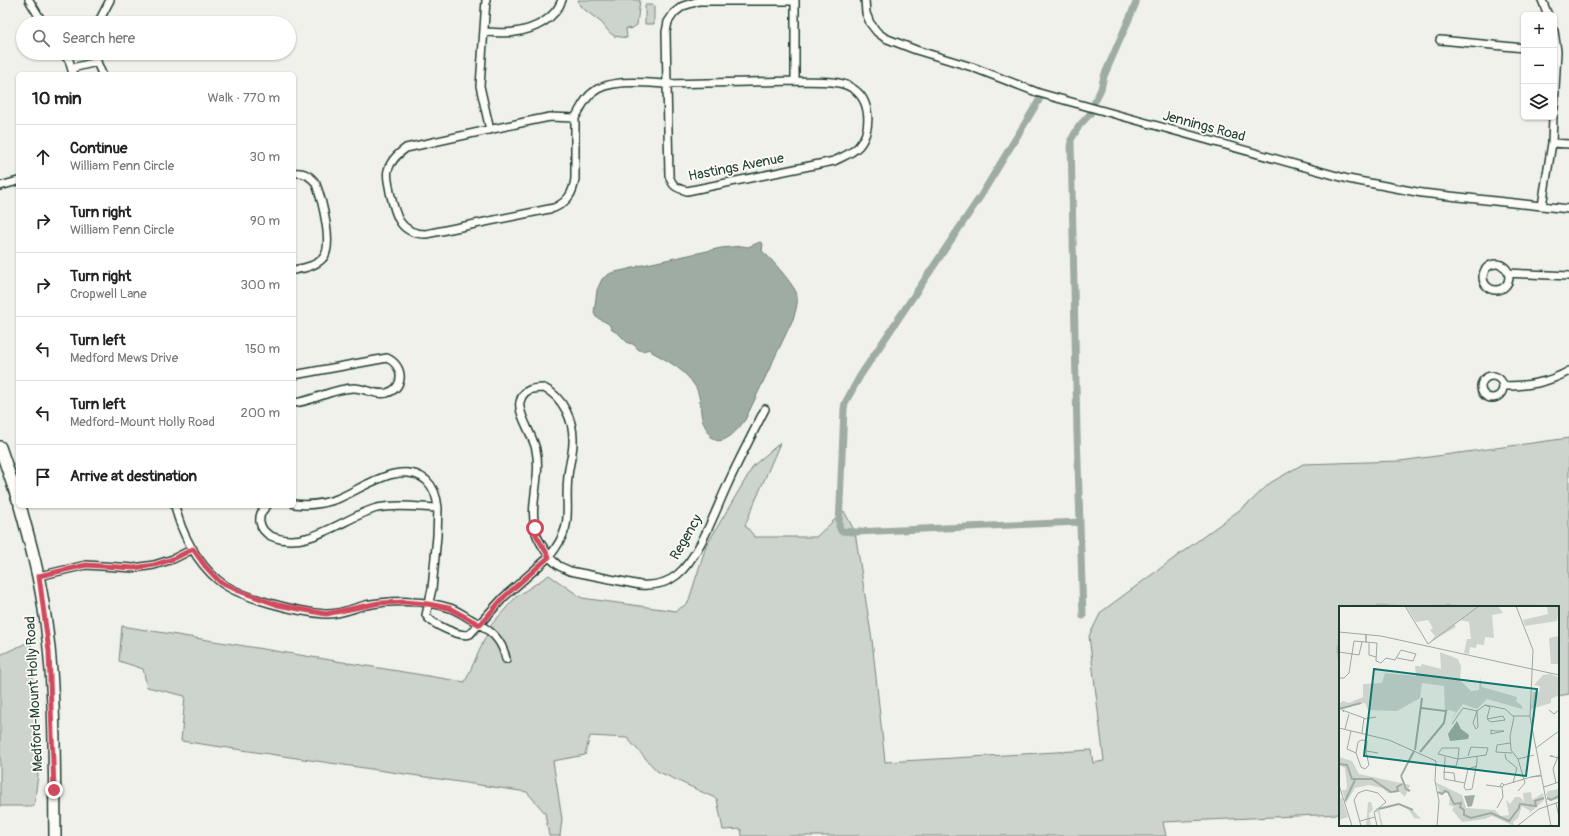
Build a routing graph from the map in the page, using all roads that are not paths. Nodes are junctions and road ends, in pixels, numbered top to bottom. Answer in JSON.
{"nodes":[{"id":1,"x":29,"y":0,"type":"edge"},
{"id":2,"x":110,"y":0,"type":"edge"},
{"id":3,"x":486,"y":0,"type":"edge"},
{"id":4,"x":562,"y":0,"type":"edge"},
{"id":5,"x":795,"y":0,"type":"edge"},
{"id":6,"x":865,"y":0,"type":"edge"},
{"id":7,"x":1542,"y":0,"type":"edge"},
{"id":8,"x":1547,"y":12,"type":"edge"},
{"id":9,"x":39,"y":16,"type":"edge"},
{"id":10,"x":102,"y":16,"type":"edge"},
{"id":11,"x":484,"y":32,"type":"junction"},
{"id":12,"x":1440,"y":40,"type":"dead end"},
{"id":13,"x":1521,"y":48,"type":"edge"},
{"id":14,"x":69,"y":60,"type":"edge"},
{"id":15,"x":97,"y":62,"type":"joint"},
{"id":16,"x":73,"y":71,"type":"edge"},
{"id":17,"x":101,"y":72,"type":"edge"},
{"id":18,"x":795,"y":81,"type":"junction"},
{"id":19,"x":668,"y":84,"type":"junction"},
{"id":20,"x":575,"y":118,"type":"junction"},
{"id":21,"x":1554,"y":120,"type":"edge"},
{"id":22,"x":490,"y":130,"type":"junction"},
{"id":23,"x":1552,"y":143,"type":"junction"},
{"id":24,"x":1569,"y":144,"type":"edge"},
{"id":25,"x":296,"y":173,"type":"edge"},
{"id":26,"x":16,"y":182,"type":"edge"},
{"id":27,"x":0,"y":186,"type":"edge"},
{"id":28,"x":1542,"y":206,"type":"junction"},
{"id":29,"x":1569,"y":209,"type":"edge"},
{"id":30,"x":296,"y":269,"type":"edge"},
{"id":31,"x":1508,"y":273,"type":"dead end"},
{"id":32,"x":1569,"y":276,"type":"edge"},
{"id":33,"x":1569,"y":371,"type":"edge"},
{"id":34,"x":296,"y":375,"type":"edge"},
{"id":35,"x":1503,"y":386,"type":"dead end"},
{"id":36,"x":296,"y":403,"type":"edge"},
{"id":37,"x":765,"y":409,"type":"dead end"},
{"id":38,"x":0,"y":447,"type":"edge"},
{"id":39,"x":16,"y":494,"type":"edge"},
{"id":40,"x":296,"y":504,"type":"edge"},
{"id":41,"x":21,"y":508,"type":"edge"},
{"id":42,"x":177,"y":508,"type":"edge"},
{"id":43,"x":266,"y":508,"type":"edge"},
{"id":44,"x":438,"y":508,"type":"junction"},
{"id":45,"x":193,"y":549,"type":"junction"},
{"id":46,"x":549,"y":557,"type":"junction"},
{"id":47,"x":39,"y":576,"type":"junction"},
{"id":48,"x":428,"y":604,"type":"junction"},
{"id":49,"x":480,"y":625,"type":"junction"},
{"id":50,"x":506,"y":659,"type":"dead end"},
{"id":51,"x":55,"y":836,"type":"edge"}],
"edges":[{"from":1,"to":9,"type":"street"},
{"from":2,"to":10,"type":"street"},
{"from":3,"to":11,"type":"street"},
{"from":4,"to":11,"type":"street"},
{"from":5,"to":18,"type":"street"},
{"from":5,"to":19,"type":"street"},
{"from":6,"to":28,"type":"street","name":"Jennings Road"},
{"from":7,"to":8,"type":"street"},
{"from":11,"to":22,"type":"street"},
{"from":12,"to":13,"type":"street"},
{"from":14,"to":16,"type":"street"},
{"from":15,"to":16,"type":"street"},
{"from":15,"to":17,"type":"street"},
{"from":18,"to":19,"type":"street","name":"Hastings Avenue"},
{"from":18,"to":19,"type":"street","name":"Hastings Avenue"},
{"from":19,"to":20,"type":"street"},
{"from":20,"to":22,"type":"street"},
{"from":20,"to":22,"type":"street"},
{"from":21,"to":23,"type":"street"},
{"from":23,"to":24,"type":"street"},
{"from":23,"to":28,"type":"street"},
{"from":25,"to":30,"type":"street"},
{"from":26,"to":27,"type":"street"},
{"from":28,"to":29,"type":"street","name":"Jennings Road"},
{"from":31,"to":32,"type":"street"},
{"from":33,"to":35,"type":"street"},
{"from":34,"to":36,"type":"street"},
{"from":37,"to":46,"type":"street","name":"Regency"},
{"from":38,"to":39,"type":"main road"},
{"from":40,"to":44,"type":"street"},
{"from":41,"to":47,"type":"main road","name":"Medford-Mount Holly Road"},
{"from":42,"to":45,"type":"street"},
{"from":43,"to":44,"type":"street"},
{"from":44,"to":48,"type":"street"},
{"from":45,"to":47,"type":"street"},
{"from":45,"to":48,"type":"street"},
{"from":46,"to":46,"type":"street"},
{"from":46,"to":49,"type":"street"},
{"from":47,"to":51,"type":"main road","name":"Medford-Mount Holly Road"},
{"from":48,"to":49,"type":"street"},
{"from":48,"to":49,"type":"street"},
{"from":49,"to":50,"type":"street"}]}
